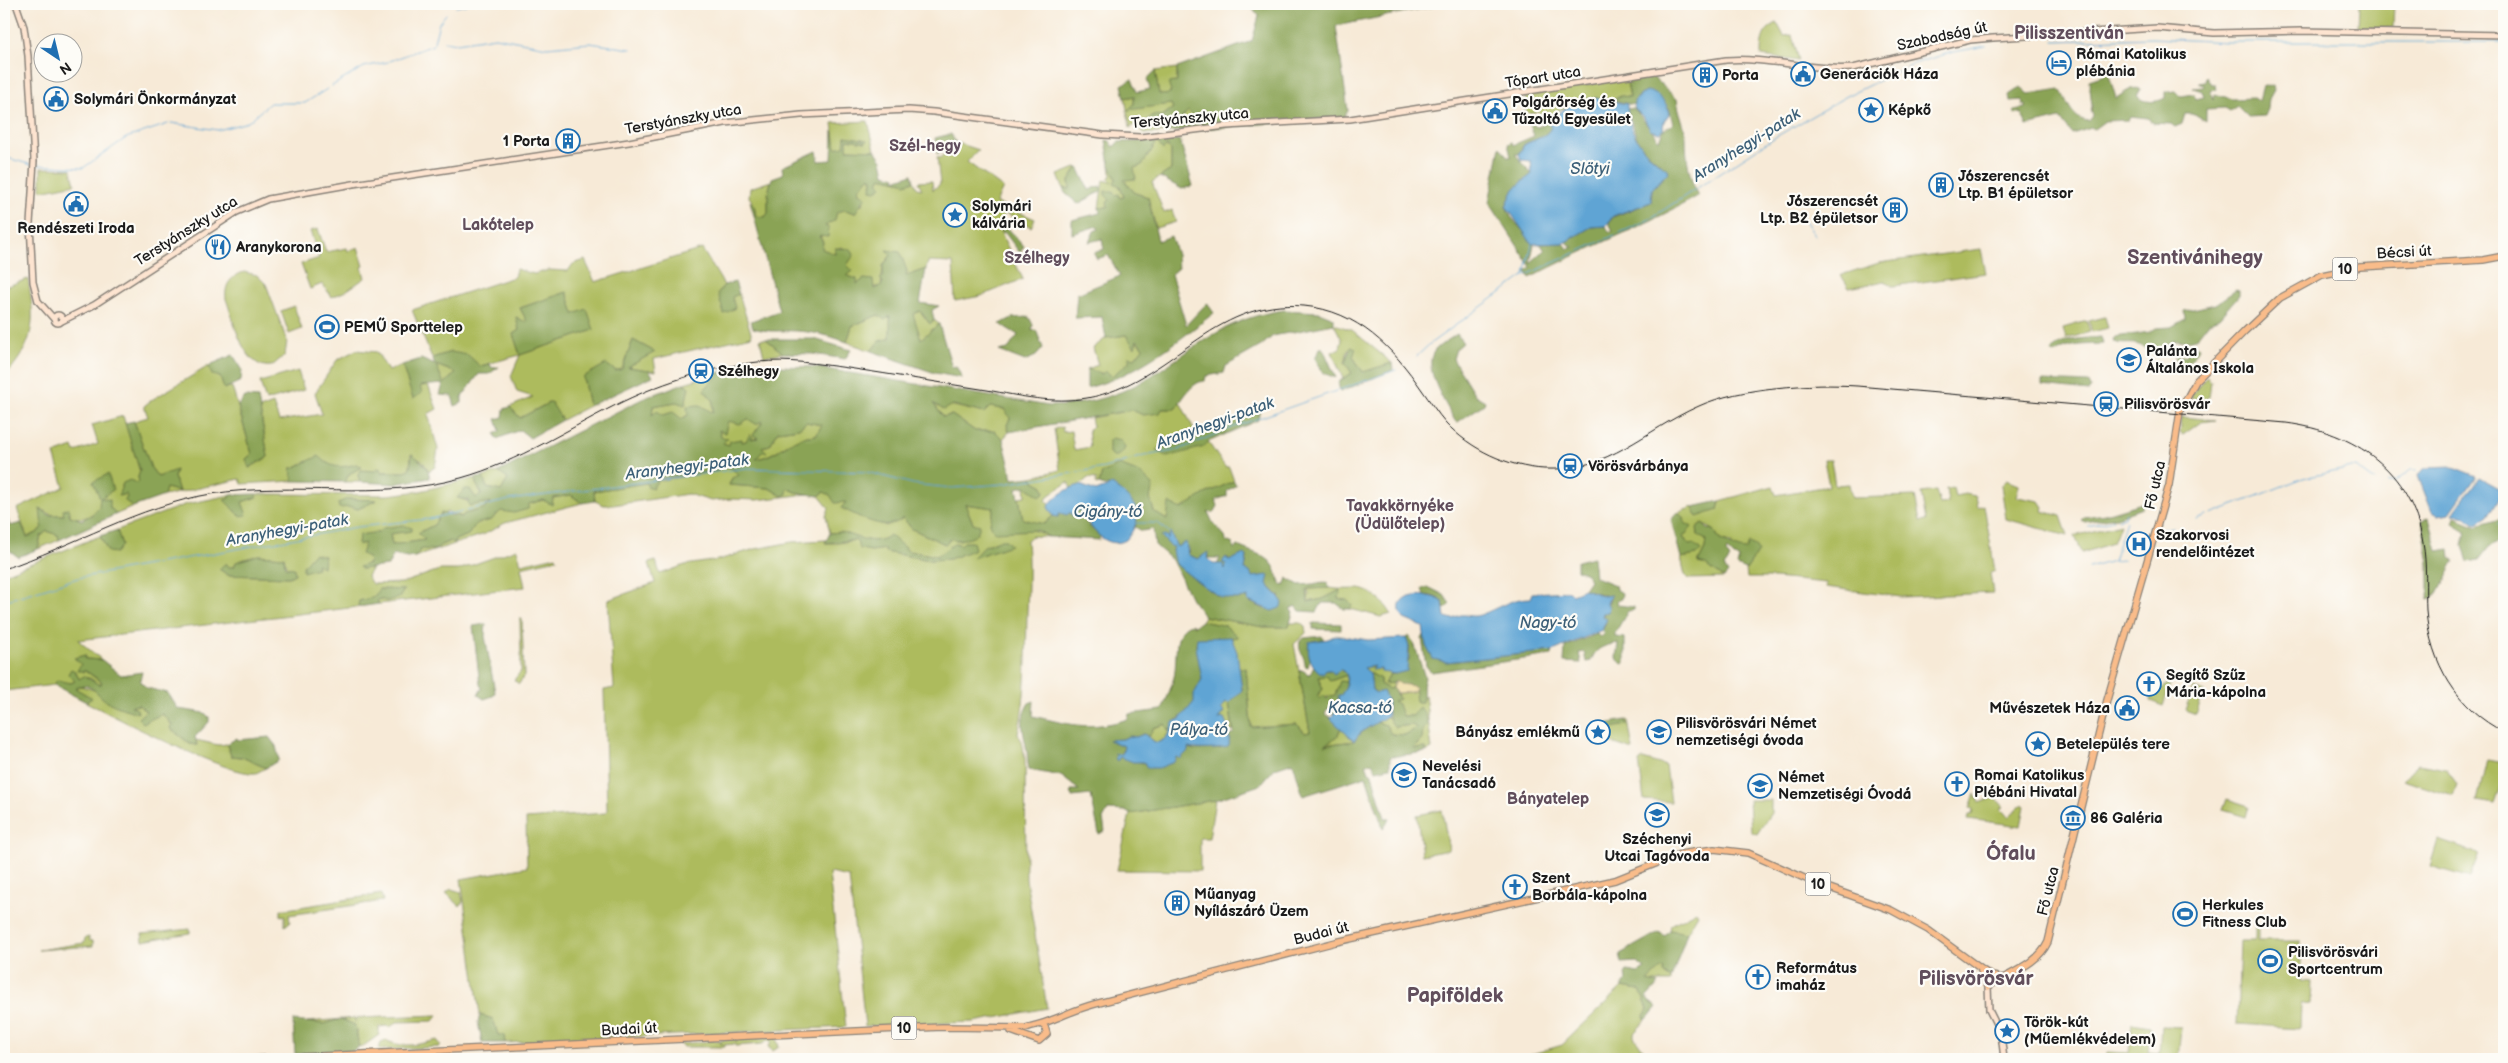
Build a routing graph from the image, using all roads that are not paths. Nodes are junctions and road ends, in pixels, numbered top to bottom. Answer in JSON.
{"nodes":[{"id":1,"x":16,"y":4,"type":"edge"},
{"id":2,"x":2504,"y":35,"type":"edge"},
{"id":3,"x":1759,"y":59,"type":"joint"},
{"id":4,"x":1332,"y":122,"type":"joint"},
{"id":5,"x":2504,"y":256,"type":"edge"},
{"id":6,"x":2216,"y":360,"type":"joint"},
{"id":7,"x":1976,"y":966,"type":"junction"},
{"id":8,"x":1992,"y":976,"type":"junction"},
{"id":9,"x":2003,"y":978,"type":"junction"},
{"id":10,"x":1989,"y":986,"type":"junction"},
{"id":11,"x":1063,"y":1016,"type":"junction"},
{"id":12,"x":1041,"y":1024,"type":"junction"},
{"id":13,"x":1029,"y":1028,"type":"junction"},
{"id":14,"x":1004,"y":1030,"type":"junction"},
{"id":15,"x":1047,"y":1031,"type":"junction"},
{"id":16,"x":1029,"y":1037,"type":"junction"},
{"id":17,"x":255,"y":1059,"type":"edge"},
{"id":18,"x":2004,"y":1059,"type":"edge"}],
"edges":[{"from":1,"to":4,"type":"main road","name":"Terstyánszky utca"},
{"from":2,"to":3,"type":"main road","name":"Szabadság út"},
{"from":3,"to":4,"type":"main road","name":"Tópart utca"},
{"from":5,"to":6,"type":"main road","name":"Bécsi út","number":"10"},
{"from":6,"to":9,"type":"main road","name":"Fő utca","number":"10"},
{"from":7,"to":8,"type":"main road","number":"10"},
{"from":7,"to":10,"type":"main road"},
{"from":7,"to":11,"type":"main road","name":"Budai út","number":"10"},
{"from":8,"to":9,"type":"main road","number":"10"},
{"from":8,"to":10,"type":"main road"},
{"from":9,"to":10,"type":"main road","name":"Fő utca"},
{"from":10,"to":18,"type":"main road"},
{"from":11,"to":12,"type":"main road","number":"10"},
{"from":11,"to":15,"type":"main road","number":"10"},
{"from":12,"to":13,"type":"main road","number":"10"},
{"from":12,"to":15,"type":"main road"},
{"from":13,"to":14,"type":"main road","number":"10"},
{"from":13,"to":16,"type":"main road"},
{"from":14,"to":16,"type":"main road","number":"10"},
{"from":14,"to":17,"type":"main road","name":"Budai út","number":"10"},
{"from":15,"to":16,"type":"main road","number":"10"}]}
